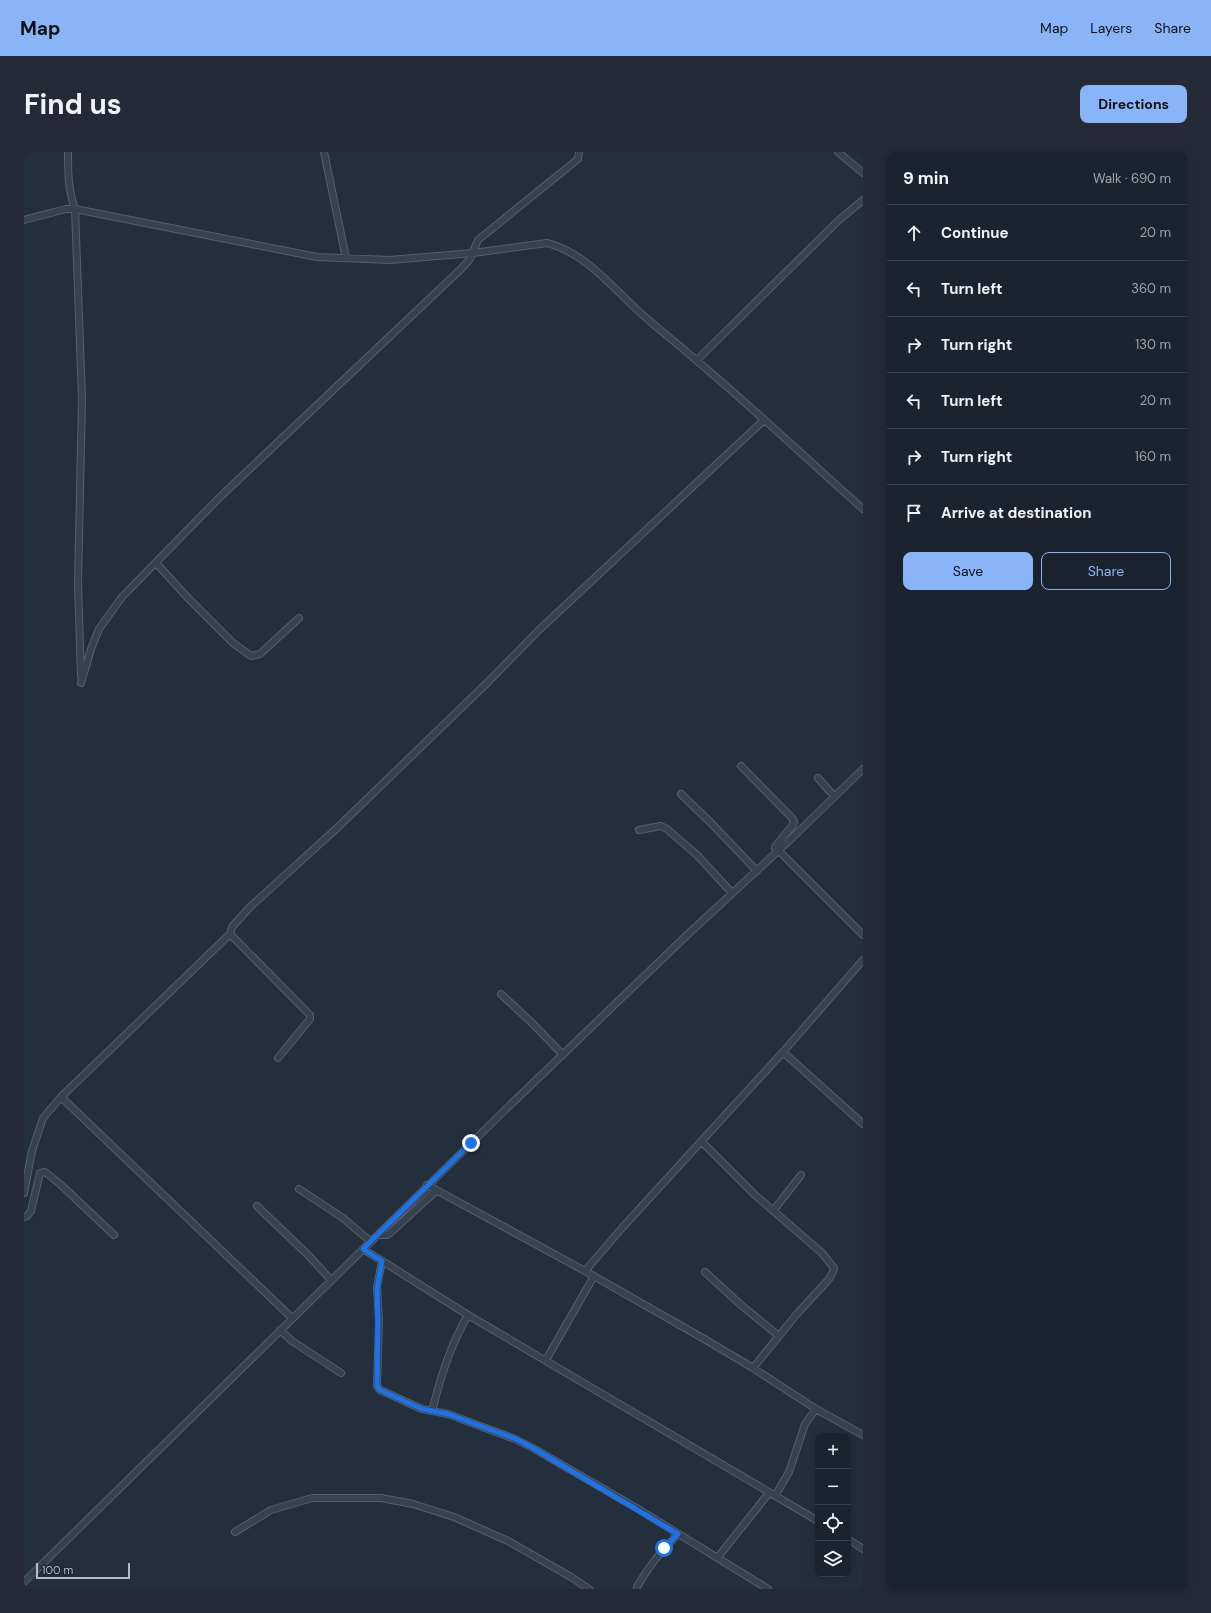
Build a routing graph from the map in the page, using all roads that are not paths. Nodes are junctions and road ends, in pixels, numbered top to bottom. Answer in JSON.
{"nodes":[{"id":1,"x":68,"y":152,"type":"edge"},
{"id":2,"x":324,"y":152,"type":"edge"},
{"id":3,"x":579,"y":152,"type":"edge"},
{"id":4,"x":838,"y":152,"type":"edge"},
{"id":5,"x":845,"y":155,"type":"edge"},
{"id":6,"x":863,"y":173,"type":"edge"},
{"id":7,"x":863,"y":200,"type":"edge"},
{"id":8,"x":75,"y":209,"type":"junction"},
{"id":9,"x":24,"y":220,"type":"edge"},
{"id":10,"x":473,"y":253,"type":"junction"},
{"id":11,"x":346,"y":258,"type":"junction"},
{"id":12,"x":697,"y":360,"type":"junction"},
{"id":13,"x":764,"y":420,"type":"junction"},
{"id":14,"x":863,"y":509,"type":"edge"},
{"id":15,"x":156,"y":563,"type":"junction"},
{"id":16,"x":299,"y":618,"type":"dead end"},
{"id":17,"x":741,"y":766,"type":"dead end"},
{"id":18,"x":863,"y":769,"type":"edge"},
{"id":19,"x":818,"y":778,"type":"dead end"},
{"id":20,"x":681,"y":794,"type":"dead end"},
{"id":21,"x":834,"y":796,"type":"junction"},
{"id":22,"x":639,"y":830,"type":"dead end"},
{"id":23,"x":777,"y":852,"type":"junction"},
{"id":24,"x":756,"y":871,"type":"junction"},
{"id":25,"x":732,"y":893,"type":"junction"},
{"id":26,"x":230,"y":934,"type":"junction"},
{"id":27,"x":863,"y":935,"type":"edge"},
{"id":28,"x":863,"y":960,"type":"edge"},
{"id":29,"x":501,"y":994,"type":"dead end"},
{"id":30,"x":783,"y":1052,"type":"junction"},
{"id":31,"x":563,"y":1055,"type":"junction"},
{"id":32,"x":278,"y":1058,"type":"dead end"},
{"id":33,"x":61,"y":1096,"type":"junction"},
{"id":34,"x":863,"y":1124,"type":"edge"},
{"id":35,"x":702,"y":1142,"type":"junction"},
{"id":36,"x":802,"y":1175,"type":"dead end"},
{"id":37,"x":427,"y":1185,"type":"junction"},
{"id":38,"x":299,"y":1189,"type":"dead end"},
{"id":39,"x":436,"y":1190,"type":"junction"},
{"id":40,"x":24,"y":1193,"type":"edge"},
{"id":41,"x":257,"y":1206,"type":"dead end"},
{"id":42,"x":773,"y":1211,"type":"junction"},
{"id":43,"x":24,"y":1217,"type":"edge"},
{"id":44,"x":114,"y":1235,"type":"dead end"},
{"id":45,"x":378,"y":1235,"type":"junction"},
{"id":46,"x":371,"y":1242,"type":"junction"},
{"id":47,"x":363,"y":1249,"type":"junction"},
{"id":48,"x":382,"y":1261,"type":"junction"},
{"id":49,"x":585,"y":1271,"type":"junction"},
{"id":50,"x":705,"y":1272,"type":"dead end"},
{"id":51,"x":594,"y":1276,"type":"junction"},
{"id":52,"x":330,"y":1280,"type":"junction"},
{"id":53,"x":468,"y":1315,"type":"junction"},
{"id":54,"x":292,"y":1318,"type":"junction"},
{"id":55,"x":280,"y":1330,"type":"junction"},
{"id":56,"x":780,"y":1336,"type":"junction"},
{"id":57,"x":546,"y":1360,"type":"junction"},
{"id":58,"x":753,"y":1368,"type":"junction"},
{"id":59,"x":341,"y":1373,"type":"dead end"},
{"id":60,"x":816,"y":1410,"type":"junction"},
{"id":61,"x":432,"y":1411,"type":"junction"},
{"id":62,"x":863,"y":1435,"type":"edge"},
{"id":63,"x":772,"y":1494,"type":"junction"},
{"id":64,"x":815,"y":1519,"type":"edge"},
{"id":65,"x":235,"y":1532,"type":"dead end"},
{"id":66,"x":678,"y":1534,"type":"junction"},
{"id":67,"x":850,"y":1541,"type":"edge"},
{"id":68,"x":863,"y":1548,"type":"edge"},
{"id":69,"x":718,"y":1558,"type":"junction"},
{"id":70,"x":24,"y":1582,"type":"edge"},
{"id":71,"x":637,"y":1587,"type":"dead end"},
{"id":72,"x":589,"y":1589,"type":"edge"},
{"id":73,"x":768,"y":1589,"type":"edge"}],
"edges":[{"from":1,"to":8,"type":"street"},
{"from":2,"to":11,"type":"street"},
{"from":3,"to":10,"type":"street"},
{"from":4,"to":5,"type":"street"},
{"from":5,"to":6,"type":"street"},
{"from":7,"to":12,"type":"street"},
{"from":8,"to":9,"type":"street"},
{"from":8,"to":11,"type":"street"},
{"from":8,"to":15,"type":"street"},
{"from":10,"to":11,"type":"street"},
{"from":10,"to":12,"type":"street"},
{"from":10,"to":15,"type":"street"},
{"from":12,"to":13,"type":"street"},
{"from":13,"to":14,"type":"street"},
{"from":13,"to":26,"type":"street"},
{"from":15,"to":16,"type":"street"},
{"from":17,"to":23,"type":"street"},
{"from":18,"to":21,"type":"street"},
{"from":19,"to":21,"type":"street"},
{"from":20,"to":24,"type":"street"},
{"from":21,"to":23,"type":"street"},
{"from":22,"to":25,"type":"street"},
{"from":23,"to":24,"type":"street"},
{"from":23,"to":27,"type":"street"},
{"from":24,"to":25,"type":"street"},
{"from":25,"to":31,"type":"street"},
{"from":26,"to":32,"type":"street"},
{"from":26,"to":33,"type":"street"},
{"from":28,"to":30,"type":"street"},
{"from":29,"to":31,"type":"street"},
{"from":30,"to":34,"type":"street"},
{"from":30,"to":35,"type":"street"},
{"from":31,"to":37,"type":"street"},
{"from":33,"to":40,"type":"street"},
{"from":33,"to":54,"type":"street"},
{"from":35,"to":42,"type":"street"},
{"from":35,"to":49,"type":"street"},
{"from":36,"to":42,"type":"street"},
{"from":37,"to":39,"type":"street"},
{"from":37,"to":45,"type":"street"},
{"from":38,"to":46,"type":"street"},
{"from":39,"to":45,"type":"street"},
{"from":39,"to":49,"type":"street"},
{"from":41,"to":52,"type":"street"},
{"from":42,"to":56,"type":"street"},
{"from":43,"to":44,"type":"street"},
{"from":45,"to":46,"type":"street"},
{"from":46,"to":47,"type":"street"},
{"from":47,"to":48,"type":"street"},
{"from":47,"to":52,"type":"street"},
{"from":48,"to":53,"type":"street"},
{"from":48,"to":61,"type":"street"},
{"from":49,"to":51,"type":"street"},
{"from":50,"to":56,"type":"street"},
{"from":51,"to":57,"type":"street"},
{"from":51,"to":58,"type":"street"},
{"from":52,"to":54,"type":"street"},
{"from":53,"to":57,"type":"street"},
{"from":53,"to":61,"type":"street"},
{"from":54,"to":55,"type":"street"},
{"from":55,"to":59,"type":"street"},
{"from":55,"to":70,"type":"street"},
{"from":56,"to":58,"type":"street"},
{"from":57,"to":63,"type":"street"},
{"from":58,"to":60,"type":"street"},
{"from":60,"to":62,"type":"street"},
{"from":60,"to":63,"type":"street"},
{"from":61,"to":66,"type":"street"},
{"from":63,"to":64,"type":"street"},
{"from":63,"to":69,"type":"street"},
{"from":65,"to":72,"type":"street"},
{"from":66,"to":69,"type":"street"},
{"from":66,"to":71,"type":"street"},
{"from":67,"to":68,"type":"street"},
{"from":69,"to":73,"type":"street"}]}
